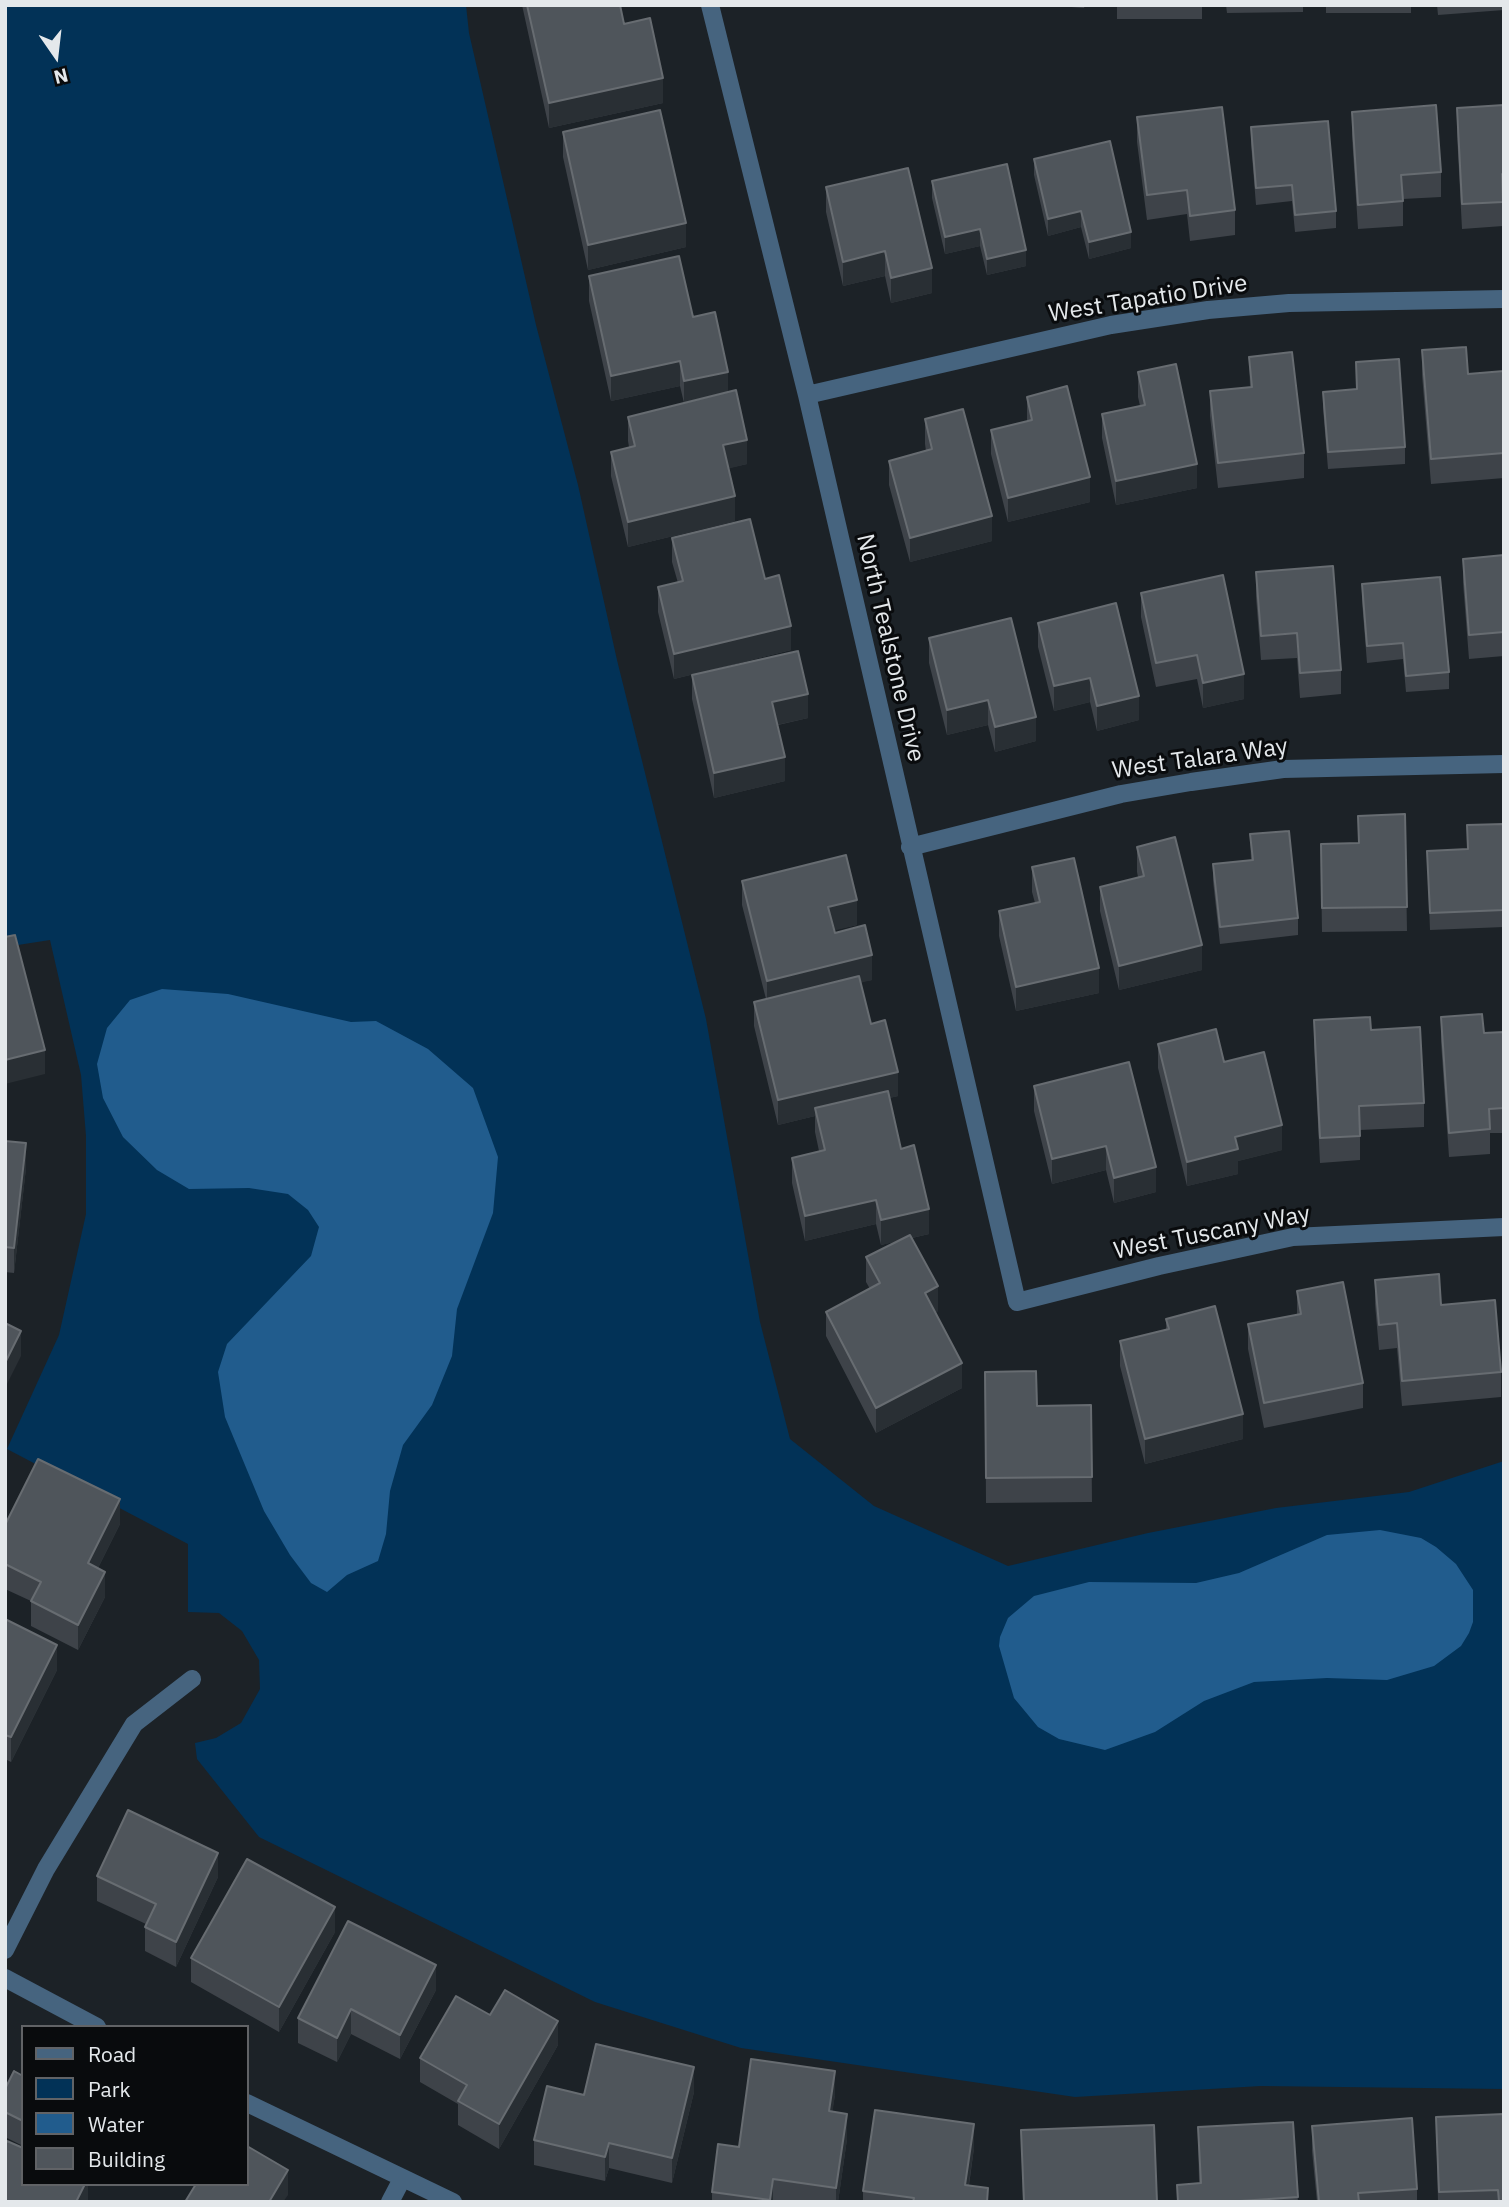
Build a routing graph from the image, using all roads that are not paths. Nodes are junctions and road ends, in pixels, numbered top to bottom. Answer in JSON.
{"nodes":[{"id":1,"x":710,"y":5,"type":"edge"},
{"id":2,"x":1504,"y":299,"type":"edge"},
{"id":3,"x":807,"y":395,"type":"junction"},
{"id":4,"x":1504,"y":764,"type":"edge"},
{"id":5,"x":910,"y":848,"type":"junction"},
{"id":6,"x":1504,"y":1227,"type":"edge"},
{"id":7,"x":1017,"y":1302,"type":"joint"},
{"id":8,"x":192,"y":1679,"type":"dead end"},
{"id":9,"x":5,"y":1950,"type":"edge"},
{"id":10,"x":5,"y":1978,"type":"edge"},
{"id":11,"x":93,"y":2025,"type":"edge"},
{"id":12,"x":248,"y":2103,"type":"edge"},
{"id":13,"x":402,"y":2179,"type":"junction"},
{"id":14,"x":390,"y":2202,"type":"edge"},
{"id":15,"x":453,"y":2202,"type":"edge"}],
"edges":[{"from":1,"to":3,"type":"street","name":"North Tealstone Drive"},
{"from":2,"to":3,"type":"street","name":"West Tapatio Drive"},
{"from":3,"to":5,"type":"street","name":"North Tealstone Drive"},
{"from":4,"to":5,"type":"street","name":"West Talara Way"},
{"from":5,"to":7,"type":"street","name":"North Tealstone Drive"},
{"from":6,"to":7,"type":"street","name":"West Tuscany Way"},
{"from":8,"to":9,"type":"street"},
{"from":10,"to":11,"type":"street"},
{"from":12,"to":13,"type":"street"},
{"from":13,"to":14,"type":"street"},
{"from":13,"to":15,"type":"street"}]}
